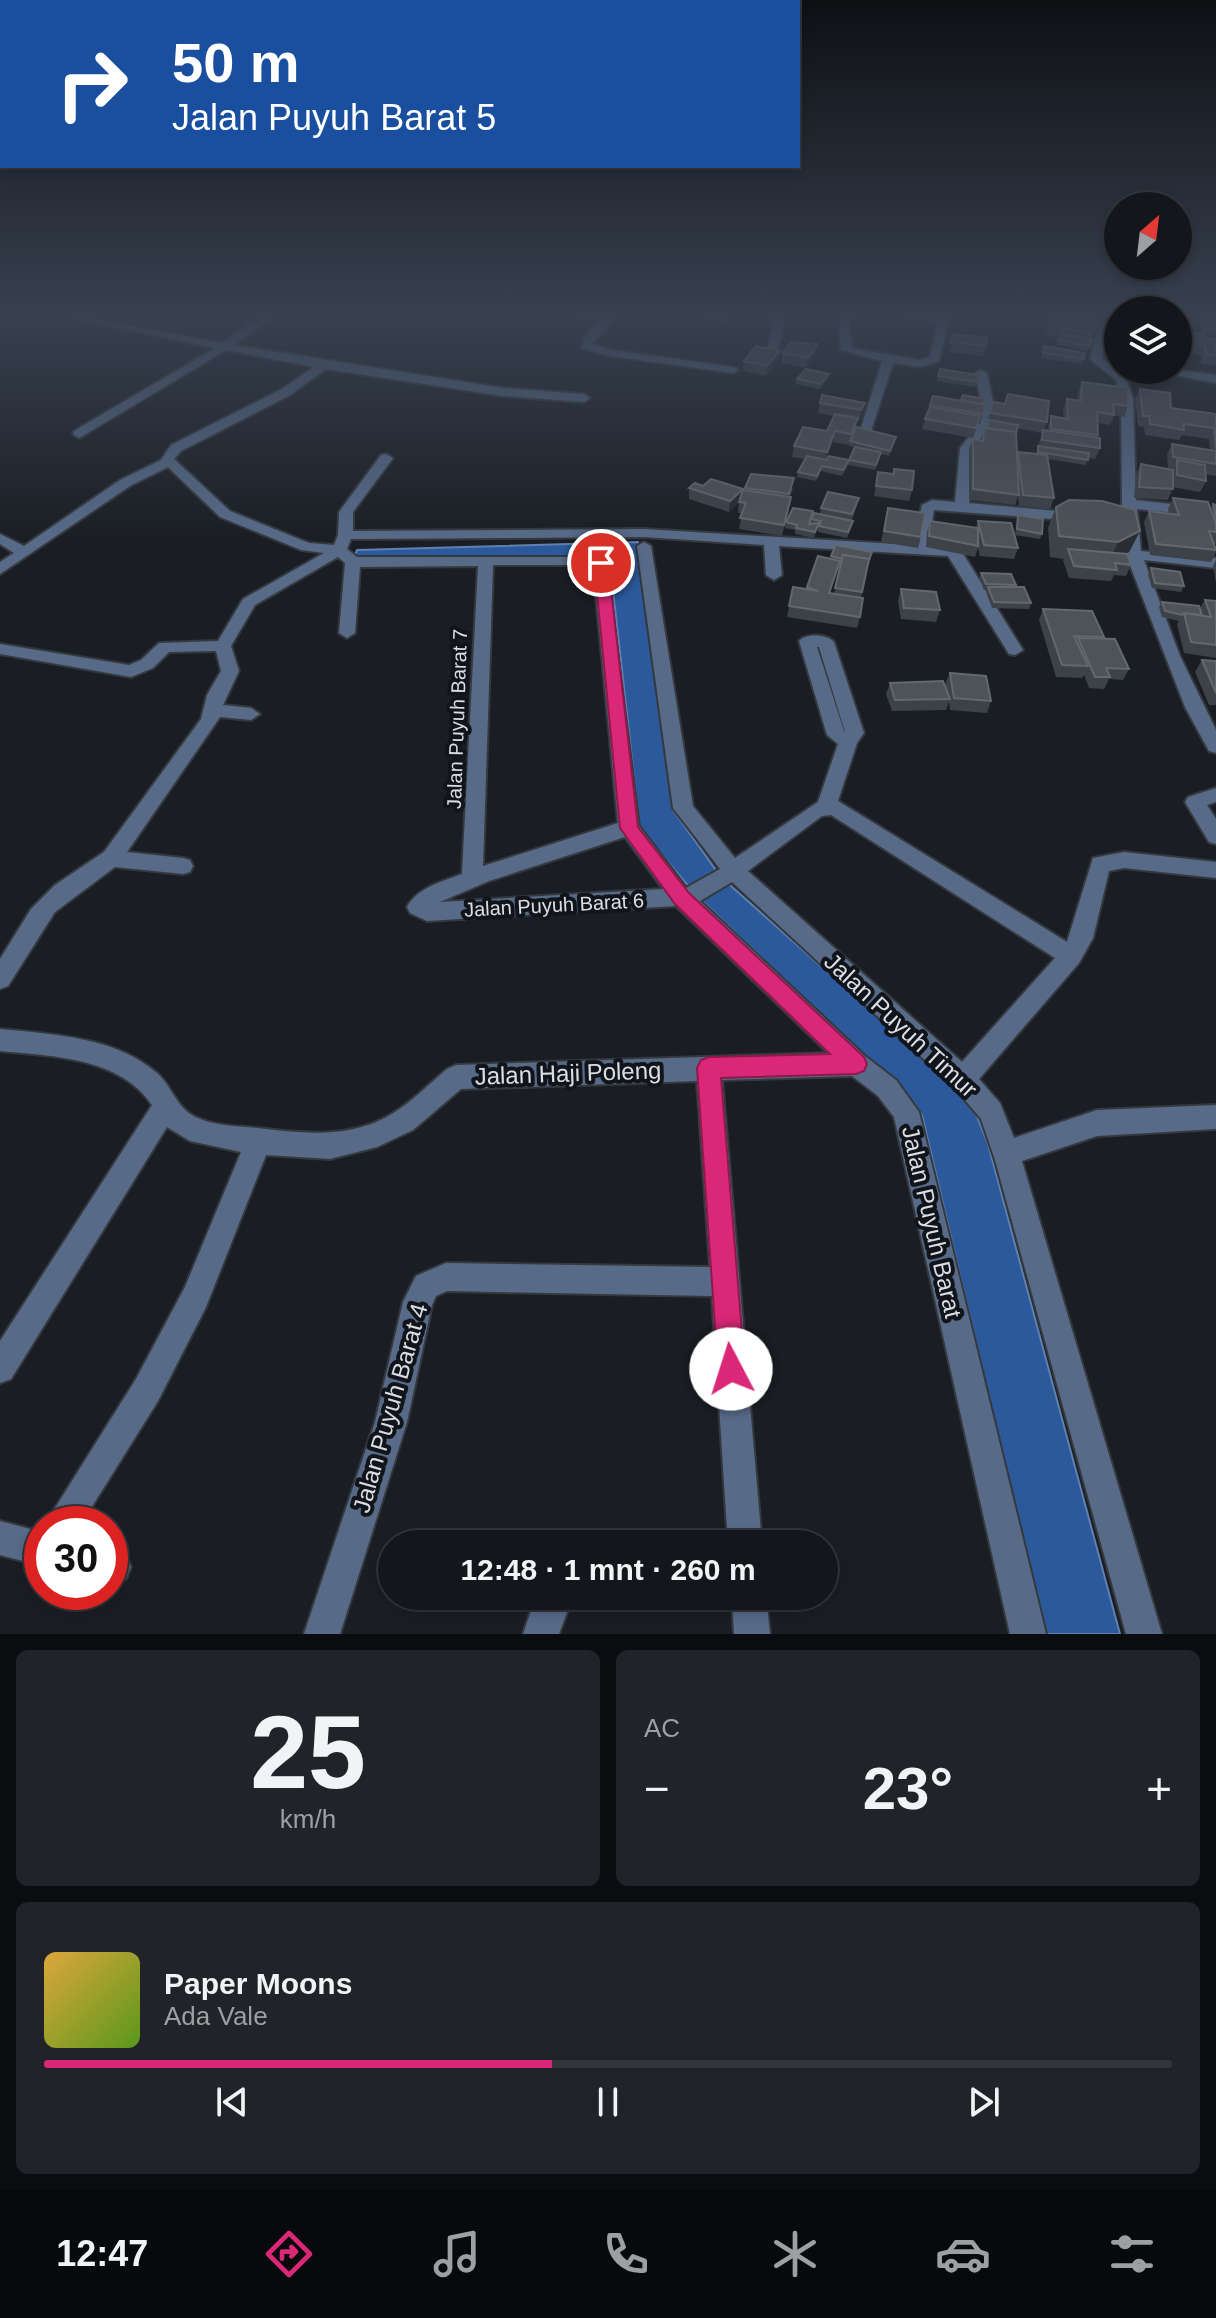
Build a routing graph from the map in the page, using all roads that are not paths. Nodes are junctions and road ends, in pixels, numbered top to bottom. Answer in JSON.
{"nodes":[{"id":1,"x":156,"y":388,"type":"edge"},
{"id":2,"x":293,"y":388,"type":"edge"},
{"id":3,"x":478,"y":388,"type":"edge"},
{"id":4,"x":879,"y":388,"type":"edge"},
{"id":5,"x":983,"y":388,"type":"edge"},
{"id":6,"x":1124,"y":388,"type":"edge"},
{"id":7,"x":584,"y":398,"type":"dead end"},
{"id":8,"x":867,"y":428,"type":"edge"},
{"id":9,"x":79,"y":434,"type":"dead end"},
{"id":10,"x":386,"y":458,"type":"dead end"},
{"id":11,"x":169,"y":461,"type":"junction"},
{"id":12,"x":1129,"y":504,"type":"junction"},
{"id":13,"x":962,"y":507,"type":"junction"},
{"id":14,"x":1216,"y":513,"type":"edge"},
{"id":15,"x":1094,"y":521,"type":"edge"},
{"id":16,"x":0,"y":538,"type":"edge"},
{"id":17,"x":771,"y":540,"type":"junction"},
{"id":18,"x":342,"y":542,"type":"junction"},
{"id":19,"x":644,"y":546,"type":"dead end"},
{"id":20,"x":920,"y":549,"type":"junction"},
{"id":21,"x":24,"y":553,"type":"junction"},
{"id":22,"x":1134,"y":555,"type":"junction"},
{"id":23,"x":486,"y":560,"type":"junction"},
{"id":24,"x":353,"y":562,"type":"junction"},
{"id":25,"x":1216,"y":563,"type":"edge"},
{"id":26,"x":0,"y":569,"type":"edge"},
{"id":27,"x":774,"y":575,"type":"dead end"},
{"id":28,"x":347,"y":633,"type":"dead end"},
{"id":29,"x":223,"y":646,"type":"junction"},
{"id":30,"x":0,"y":649,"type":"edge"},
{"id":31,"x":1015,"y":650,"type":"dead end"},
{"id":32,"x":213,"y":710,"type":"junction"},
{"id":33,"x":251,"y":714,"type":"dead end"},
{"id":34,"x":848,"y":741,"type":"junction"},
{"id":35,"x":1216,"y":746,"type":"edge"},
{"id":36,"x":1216,"y":795,"type":"edge"},
{"id":37,"x":826,"y":807,"type":"junction"},
{"id":38,"x":629,"y":828,"type":"junction"},
{"id":39,"x":1216,"y":836,"type":"edge"},
{"id":40,"x":111,"y":858,"type":"junction"},
{"id":41,"x":183,"y":866,"type":"dead end"},
{"id":42,"x":1216,"y":870,"type":"edge"},
{"id":43,"x":730,"y":873,"type":"junction"},
{"id":44,"x":472,"y":879,"type":"junction"},
{"id":45,"x":686,"y":897,"type":"junction"},
{"id":46,"x":1071,"y":956,"type":"junction"},
{"id":47,"x":0,"y":979,"type":"edge"},
{"id":48,"x":0,"y":1040,"type":"edge"},
{"id":49,"x":856,"y":1064,"type":"junction"},
{"id":50,"x":709,"y":1068,"type":"junction"},
{"id":51,"x":963,"y":1079,"type":"junction"},
{"id":52,"x":166,"y":1105,"type":"junction"},
{"id":53,"x":1216,"y":1117,"type":"edge"},
{"id":54,"x":258,"y":1141,"type":"junction"},
{"id":55,"x":1006,"y":1154,"type":"junction"},
{"id":56,"x":725,"y":1282,"type":"junction"},
{"id":57,"x":0,"y":1368,"type":"edge"},
{"id":58,"x":73,"y":1506,"type":"edge"},
{"id":59,"x":744,"y":1530,"type":"edge"},
{"id":60,"x":0,"y":1538,"type":"edge"},
{"id":61,"x":24,"y":1544,"type":"edge"},
{"id":62,"x":549,"y":1610,"type":"edge"},
{"id":63,"x":750,"y":1610,"type":"edge"},
{"id":64,"x":322,"y":1634,"type":"edge"},
{"id":65,"x":541,"y":1634,"type":"edge"},
{"id":66,"x":752,"y":1634,"type":"edge"},
{"id":67,"x":1028,"y":1634,"type":"edge"},
{"id":68,"x":1144,"y":1634,"type":"edge"}],
"edges":[{"from":1,"to":9,"type":"street"},
{"from":2,"to":11,"type":"street"},
{"from":3,"to":7,"type":"street"},
{"from":4,"to":8,"type":"street"},
{"from":5,"to":13,"type":"street"},
{"from":6,"to":12,"type":"street"},
{"from":10,"to":18,"type":"street"},
{"from":11,"to":18,"type":"street"},
{"from":11,"to":21,"type":"street"},
{"from":12,"to":14,"type":"street"},
{"from":12,"to":22,"type":"street"},
{"from":13,"to":15,"type":"street"},
{"from":13,"to":20,"type":"street"},
{"from":16,"to":21,"type":"street"},
{"from":17,"to":18,"type":"street"},
{"from":17,"to":20,"type":"street"},
{"from":17,"to":27,"type":"street"},
{"from":18,"to":24,"type":"street"},
{"from":18,"to":29,"type":"street"},
{"from":19,"to":43,"type":"street","name":"Jalan Puyuh Timur"},
{"from":20,"to":31,"type":"street"},
{"from":21,"to":26,"type":"street"},
{"from":22,"to":25,"type":"street"},
{"from":22,"to":35,"type":"street"},
{"from":23,"to":24,"type":"street"},
{"from":23,"to":38,"type":"street"},
{"from":23,"to":44,"type":"street","name":"Jalan Puyuh Barat 7"},
{"from":24,"to":28,"type":"street"},
{"from":29,"to":30,"type":"street"},
{"from":29,"to":32,"type":"street"},
{"from":32,"to":33,"type":"street"},
{"from":32,"to":40,"type":"street"},
{"from":34,"to":34,"type":"street"},
{"from":34,"to":37,"type":"street"},
{"from":36,"to":39,"type":"street"},
{"from":37,"to":43,"type":"street"},
{"from":37,"to":46,"type":"street"},
{"from":38,"to":44,"type":"street"},
{"from":38,"to":45,"type":"street","name":"Jalan Puyuh Barat"},
{"from":40,"to":41,"type":"street"},
{"from":40,"to":47,"type":"street"},
{"from":42,"to":46,"type":"street"},
{"from":43,"to":45,"type":"street"},
{"from":43,"to":51,"type":"street","name":"Jalan Puyuh Timur"},
{"from":44,"to":45,"type":"street","name":"Jalan Puyuh Barat 6"},
{"from":45,"to":49,"type":"street","name":"Jalan Puyuh Barat"},
{"from":46,"to":51,"type":"street"},
{"from":48,"to":52,"type":"street","name":"Jalan Haji Poleng"},
{"from":49,"to":50,"type":"street","name":"Jalan Haji Poleng"},
{"from":49,"to":67,"type":"street","name":"Jalan Puyuh Barat"},
{"from":50,"to":54,"type":"street","name":"Jalan Haji Poleng"},
{"from":50,"to":56,"type":"street"},
{"from":51,"to":55,"type":"street","name":"Jalan Puyuh Timur"},
{"from":52,"to":54,"type":"street","name":"Jalan Haji Poleng"},
{"from":52,"to":57,"type":"street"},
{"from":53,"to":55,"type":"street"},
{"from":54,"to":58,"type":"street"},
{"from":55,"to":68,"type":"street","name":"Jalan Puyuh Timur"},
{"from":56,"to":59,"type":"street"},
{"from":56,"to":64,"type":"street","name":"Jalan Puyuh Barat 4"},
{"from":60,"to":61,"type":"street"},
{"from":62,"to":65,"type":"street"},
{"from":63,"to":66,"type":"street"}]}
